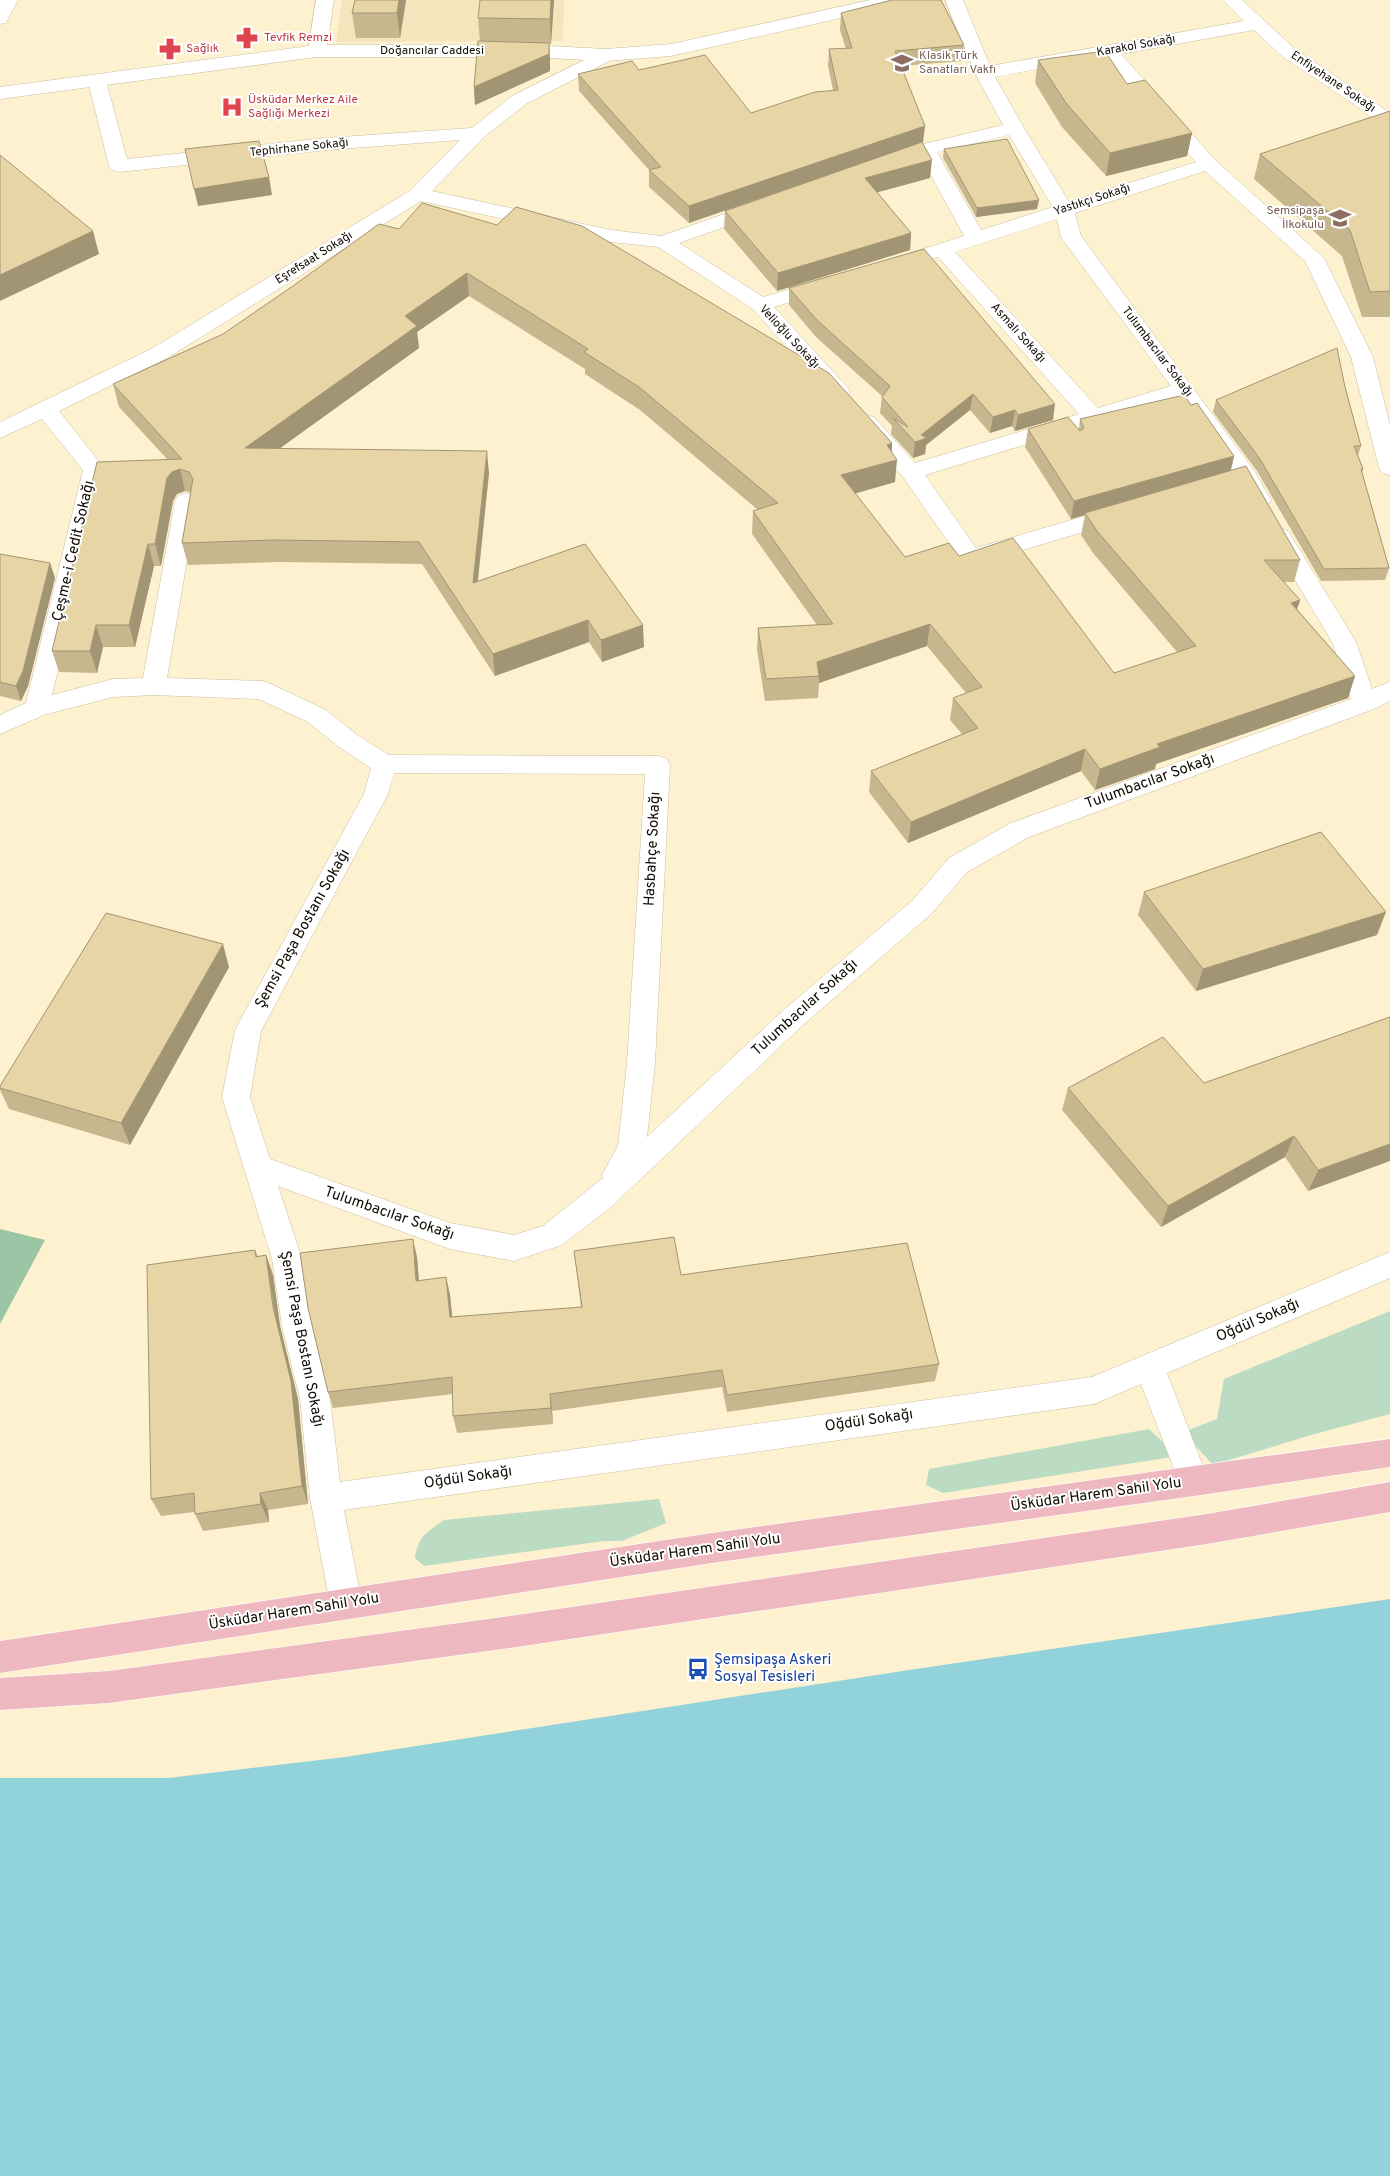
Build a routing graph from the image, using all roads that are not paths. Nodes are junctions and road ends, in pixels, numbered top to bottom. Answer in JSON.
{"nodes":[{"id":1,"x":10,"y":0,"type":"edge"},
{"id":2,"x":325,"y":0,"type":"edge"},
{"id":3,"x":820,"y":0,"type":"edge"},
{"id":4,"x":891,"y":0,"type":"edge"},
{"id":5,"x":954,"y":0,"type":"edge"},
{"id":6,"x":1232,"y":0,"type":"edge"},
{"id":7,"x":832,"y":15,"type":"junction"},
{"id":8,"x":0,"y":19,"type":"edge"},
{"id":9,"x":1258,"y":24,"type":"junction"},
{"id":10,"x":317,"y":51,"type":"junction"},
{"id":11,"x":1108,"y":51,"type":"junction"},
{"id":12,"x":606,"y":55,"type":"junction"},
{"id":13,"x":984,"y":73,"type":"junction"},
{"id":14,"x":98,"y":81,"type":"junction"},
{"id":15,"x":0,"y":93,"type":"edge"},
{"id":16,"x":1388,"y":118,"type":"edge"},
{"id":17,"x":1014,"y":128,"type":"junction"},
{"id":18,"x":477,"y":133,"type":"junction"},
{"id":19,"x":926,"y":149,"type":"junction"},
{"id":20,"x":1208,"y":164,"type":"junction"},
{"id":21,"x":870,"y":169,"type":"edge"},
{"id":22,"x":418,"y":194,"type":"junction"},
{"id":23,"x":776,"y":202,"type":"edge"},
{"id":24,"x":1064,"y":209,"type":"junction"},
{"id":25,"x":976,"y":239,"type":"junction"},
{"id":26,"x":663,"y":242,"type":"junction"},
{"id":27,"x":943,"y":250,"type":"junction"},
{"id":28,"x":879,"y":269,"type":"edge"},
{"id":29,"x":842,"y":280,"type":"edge"},
{"id":30,"x":760,"y":304,"type":"junction"},
{"id":31,"x":1184,"y":389,"type":"junction"},
{"id":32,"x":46,"y":409,"type":"junction"},
{"id":33,"x":1093,"y":416,"type":"junction"},
{"id":34,"x":0,"y":431,"type":"edge"},
{"id":35,"x":1390,"y":468,"type":"edge"},
{"id":36,"x":911,"y":472,"type":"junction"},
{"id":37,"x":186,"y":501,"type":"edge"},
{"id":38,"x":1142,"y":507,"type":"edge"},
{"id":39,"x":154,"y":686,"type":"junction"},
{"id":40,"x":1390,"y":690,"type":"edge"},
{"id":41,"x":1366,"y":703,"type":"junction"},
{"id":42,"x":37,"y":708,"type":"junction"},
{"id":43,"x":0,"y":725,"type":"edge"},
{"id":44,"x":384,"y":764,"type":"junction"},
{"id":45,"x":258,"y":1167,"type":"junction"},
{"id":46,"x":602,"y":1198,"type":"junction"},
{"id":47,"x":1390,"y":1265,"type":"edge"},
{"id":48,"x":1149,"y":1367,"type":"junction"},
{"id":49,"x":1390,"y":1452,"type":"edge"},
{"id":50,"x":1194,"y":1482,"type":"junction"},
{"id":51,"x":1390,"y":1497,"type":"edge"},
{"id":52,"x":326,"y":1498,"type":"junction"},
{"id":53,"x":346,"y":1604,"type":"junction"},
{"id":54,"x":0,"y":1657,"type":"edge"},
{"id":55,"x":0,"y":1694,"type":"edge"}],
"edges":[{"from":1,"to":8,"type":"street"},
{"from":2,"to":10,"type":"street"},
{"from":3,"to":7,"type":"street"},
{"from":4,"to":7,"type":"street","name":"Doğancılar Caddesi"},
{"from":5,"to":13,"type":"street","name":"Tulumbacılar Sokağı"},
{"from":6,"to":9,"type":"street","name":"Enfiyehane Sokağı"},
{"from":7,"to":12,"type":"street","name":"Doğancılar Caddesi"},
{"from":9,"to":11,"type":"street","name":"Karakol Sokağı"},
{"from":9,"to":16,"type":"street","name":"Enfiyehane Sokağı"},
{"from":10,"to":12,"type":"street","name":"Doğancılar Caddesi"},
{"from":10,"to":14,"type":"street","name":"Doğancılar Caddesi"},
{"from":11,"to":13,"type":"street","name":"Karakol Sokağı"},
{"from":11,"to":20,"type":"street"},
{"from":12,"to":18,"type":"street","name":"Eşrefsaat Sokağı"},
{"from":13,"to":17,"type":"street","name":"Tulumbacılar Sokağı"},
{"from":14,"to":15,"type":"street","name":"Doğancılar Caddesi"},
{"from":14,"to":18,"type":"street","name":"Tephirhane Sokağı"},
{"from":17,"to":19,"type":"street"},
{"from":17,"to":24,"type":"street","name":"Tulumbacılar Sokağı"},
{"from":18,"to":22,"type":"street","name":"Eşrefsaat Sokağı"},
{"from":19,"to":21,"type":"street"},
{"from":19,"to":25,"type":"street"},
{"from":20,"to":24,"type":"street","name":"Yastıkçı Sokağı"},
{"from":20,"to":35,"type":"street"},
{"from":22,"to":26,"type":"street","name":"Velioğlu Sokağı"},
{"from":22,"to":32,"type":"street","name":"Eşrefsaat Sokağı"},
{"from":23,"to":26,"type":"street"},
{"from":24,"to":25,"type":"street","name":"Yastıkçı Sokağı"},
{"from":24,"to":31,"type":"street","name":"Tulumbacılar Sokağı"},
{"from":25,"to":27,"type":"street","name":"Yastıkçı Sokağı"},
{"from":26,"to":30,"type":"street","name":"Velioğlu Sokağı"},
{"from":27,"to":28,"type":"street","name":"Yastıkçı Sokağı"},
{"from":27,"to":33,"type":"street","name":"Asmalı Sokağı"},
{"from":29,"to":30,"type":"street"},
{"from":30,"to":36,"type":"street","name":"Velioğlu Sokağı"},
{"from":31,"to":33,"type":"street"},
{"from":31,"to":41,"type":"street","name":"Tulumbacılar Sokağı"},
{"from":32,"to":34,"type":"street","name":"Eşrefsaat Sokağı"},
{"from":32,"to":42,"type":"street","name":"Çeşme-i Cedit Sokağı"},
{"from":33,"to":36,"type":"street"},
{"from":36,"to":38,"type":"street","name":"Velioğlu Sokağı"},
{"from":37,"to":39,"type":"street"},
{"from":39,"to":42,"type":"street"},
{"from":39,"to":44,"type":"street"},
{"from":40,"to":41,"type":"street","name":"Tulumbacılar Sokağı"},
{"from":41,"to":46,"type":"street","name":"Tulumbacılar Sokağı"},
{"from":42,"to":43,"type":"street"},
{"from":44,"to":45,"type":"street","name":"Şemsi Paşa Bostanı Sokağı"},
{"from":44,"to":46,"type":"street","name":"Hasbahçe Sokağı"},
{"from":45,"to":46,"type":"street","name":"Tulumbacılar Sokağı"},
{"from":45,"to":52,"type":"street","name":"Şemsi Paşa Bostanı Sokağı"},
{"from":47,"to":48,"type":"street","name":"Oğdül Sokağı"},
{"from":48,"to":50,"type":"street"},
{"from":48,"to":52,"type":"street","name":"Oğdül Sokağı"},
{"from":49,"to":50,"type":"main road","name":"Üsküdar Harem Sahil Yolu"},
{"from":50,"to":53,"type":"main road","name":"Üsküdar Harem Sahil Yolu"},
{"from":51,"to":55,"type":"main road"},
{"from":52,"to":53,"type":"street","name":"Şemsi Paşa Bostanı Sokağı"},
{"from":53,"to":54,"type":"main road","name":"Üsküdar Harem Sahil Yolu"}]}
